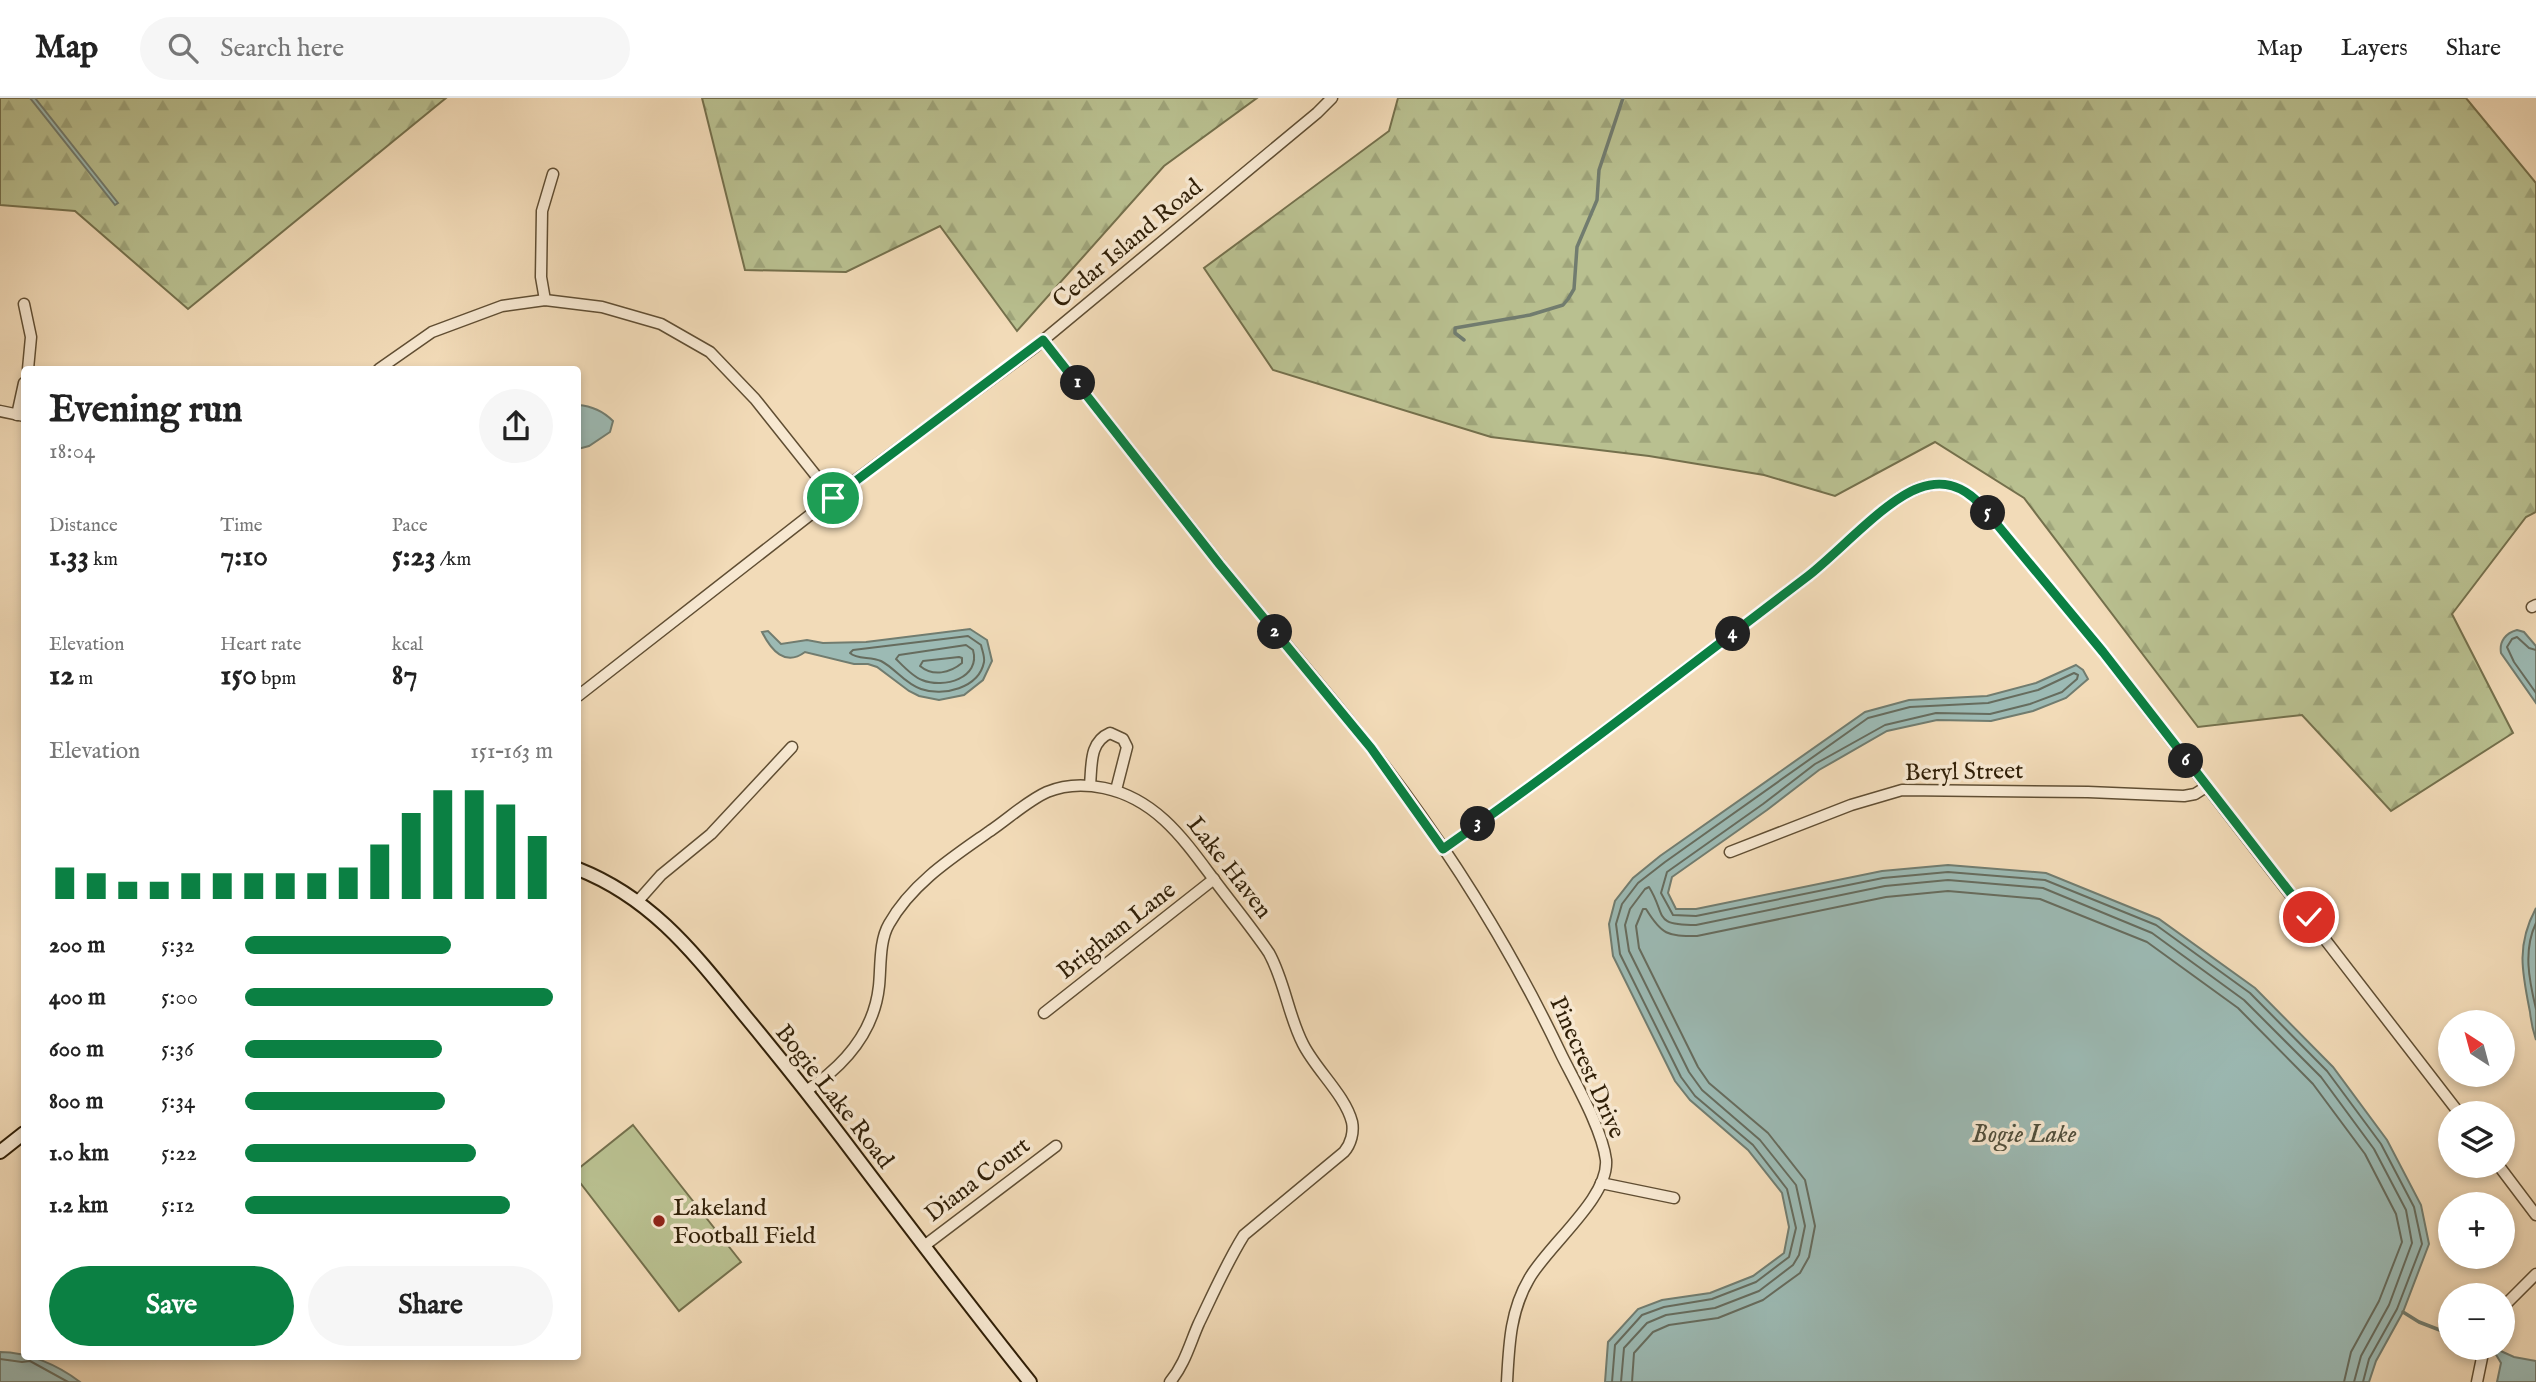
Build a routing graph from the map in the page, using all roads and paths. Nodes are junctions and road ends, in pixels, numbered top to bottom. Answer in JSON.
{"nodes":[{"id":1,"x":1332,"y":98,"type":"edge"},
{"id":2,"x":553,"y":174,"type":"dead end"},
{"id":3,"x":545,"y":300,"type":"junction"},
{"id":4,"x":24,"y":304,"type":"dead end"},
{"id":5,"x":1043,"y":340,"type":"junction"},
{"id":6,"x":28,"y":366,"type":"edge"},
{"id":7,"x":383,"y":366,"type":"edge"},
{"id":8,"x":0,"y":411,"type":"edge"},
{"id":9,"x":21,"y":415,"type":"edge"},
{"id":10,"x":833,"y":498,"type":"junction"},
{"id":11,"x":581,"y":694,"type":"edge"},
{"id":12,"x":792,"y":747,"type":"dead end"},
{"id":13,"x":1090,"y":785,"type":"junction"},
{"id":14,"x":2206,"y":787,"type":"junction"},
{"id":15,"x":1116,"y":790,"type":"junction"},
{"id":16,"x":1443,"y":849,"type":"junction"},
{"id":17,"x":1730,"y":852,"type":"dead end"},
{"id":18,"x":581,"y":870,"type":"edge"},
{"id":19,"x":1214,"y":879,"type":"junction"},
{"id":20,"x":638,"y":901,"type":"junction"},
{"id":21,"x":1044,"y":1013,"type":"dead end"},
{"id":22,"x":806,"y":1091,"type":"junction"},
{"id":23,"x":2450,"y":1101,"type":"edge"},
{"id":24,"x":21,"y":1135,"type":"edge"},
{"id":25,"x":1056,"y":1146,"type":"dead end"},
{"id":26,"x":0,"y":1152,"type":"edge"},
{"id":27,"x":2508,"y":1178,"type":"edge"},
{"id":28,"x":1601,"y":1183,"type":"junction"},
{"id":29,"x":1674,"y":1198,"type":"dead end"},
{"id":30,"x":2536,"y":1215,"type":"edge"},
{"id":31,"x":924,"y":1246,"type":"junction"},
{"id":32,"x":2536,"y":1274,"type":"edge"},
{"id":33,"x":2515,"y":1295,"type":"edge"},
{"id":34,"x":2482,"y":1360,"type":"edge"},
{"id":35,"x":1030,"y":1382,"type":"edge"},
{"id":36,"x":1170,"y":1382,"type":"edge"},
{"id":37,"x":1507,"y":1382,"type":"edge"},
{"id":38,"x":2477,"y":1382,"type":"edge"}],
"edges":[{"from":1,"to":5,"type":"street","name":"Cedar Island Road"},
{"from":2,"to":3,"type":"street"},
{"from":3,"to":7,"type":"street"},
{"from":3,"to":10,"type":"street"},
{"from":4,"to":6,"type":"street"},
{"from":5,"to":10,"type":"street","name":"Cedar Island Road"},
{"from":5,"to":16,"type":"street","name":"Pinecrest Drive"},
{"from":8,"to":9,"type":"street"},
{"from":10,"to":11,"type":"street","name":"Cedar Island Road"},
{"from":12,"to":20,"type":"street"},
{"from":13,"to":15,"type":"street","name":"Lake Haven"},
{"from":13,"to":15,"type":"street"},
{"from":13,"to":22,"type":"street","name":"Lake Haven"},
{"from":14,"to":16,"type":"street"},
{"from":14,"to":17,"type":"street","name":"Beryl Street"},
{"from":14,"to":23,"type":"street"},
{"from":15,"to":19,"type":"street","name":"Lake Haven"},
{"from":16,"to":28,"type":"street","name":"Pinecrest Drive"},
{"from":18,"to":20,"type":"main road","name":"Bogie Lake Road"},
{"from":19,"to":21,"type":"street","name":"Brigham Lane"},
{"from":19,"to":36,"type":"street","name":"Lake Haven"},
{"from":20,"to":22,"type":"main road","name":"Bogie Lake Road"},
{"from":22,"to":31,"type":"main road","name":"Bogie Lake Road"},
{"from":24,"to":26,"type":"main road"},
{"from":25,"to":31,"type":"street","name":"Diana Court"},
{"from":27,"to":30,"type":"street"},
{"from":28,"to":29,"type":"street"},
{"from":28,"to":37,"type":"street","name":"Pinecrest Drive"},
{"from":31,"to":35,"type":"main road","name":"Bogie Lake Road"},
{"from":32,"to":33,"type":"street"},
{"from":34,"to":38,"type":"street"}]}
